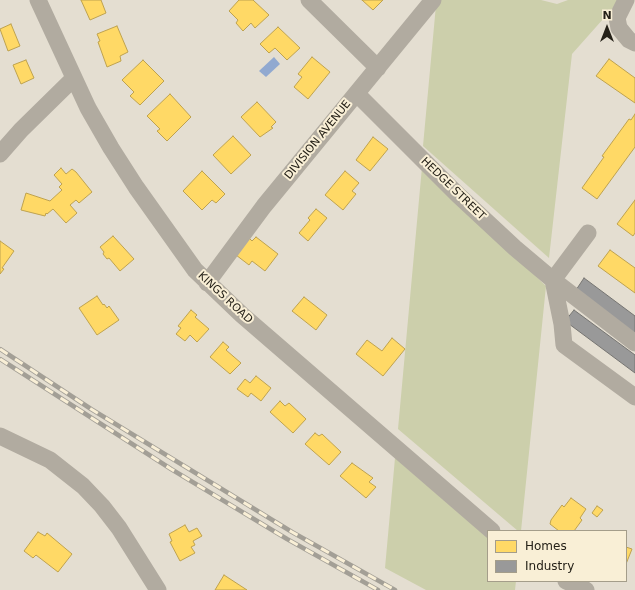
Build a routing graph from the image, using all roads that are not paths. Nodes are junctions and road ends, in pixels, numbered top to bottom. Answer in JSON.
{"nodes":[{"id":1,"x":38,"y":0,"type":"edge"},
{"id":2,"x":309,"y":0,"type":"edge"},
{"id":3,"x":434,"y":0,"type":"edge"},
{"id":4,"x":626,"y":0,"type":"edge"},
{"id":5,"x":635,"y":43,"type":"edge"},
{"id":6,"x":378,"y":68,"type":"junction"},
{"id":7,"x":74,"y":78,"type":"junction"},
{"id":8,"x":357,"y":94,"type":"junction"},
{"id":9,"x":0,"y":154,"type":"edge"},
{"id":10,"x":588,"y":233,"type":"dead end"},
{"id":11,"x":553,"y":280,"type":"junction"},
{"id":12,"x":207,"y":283,"type":"junction"},
{"id":13,"x":635,"y":343,"type":"edge"},
{"id":14,"x":635,"y":397,"type":"edge"},
{"id":15,"x":0,"y":436,"type":"edge"},
{"id":16,"x":491,"y":530,"type":"edge"},
{"id":17,"x":568,"y":582,"type":"edge"},
{"id":18,"x":158,"y":590,"type":"edge"},
{"id":19,"x":586,"y":590,"type":"edge"}],
"edges":[{"from":1,"to":7,"type":"street","name":"KINGS ROAD"},
{"from":2,"to":6,"type":"street"},
{"from":3,"to":6,"type":"street","name":"DIVISION AVENUE"},
{"from":4,"to":5,"type":"street"},
{"from":6,"to":8,"type":"street","name":"DIVISION AVENUE"},
{"from":7,"to":9,"type":"street"},
{"from":7,"to":12,"type":"street","name":"KINGS ROAD"},
{"from":8,"to":11,"type":"street","name":"HEDGE STREET"},
{"from":8,"to":12,"type":"street","name":"DIVISION AVENUE"},
{"from":10,"to":11,"type":"street"},
{"from":11,"to":13,"type":"street","name":"HEDGE STREET"},
{"from":11,"to":14,"type":"street"},
{"from":12,"to":16,"type":"street","name":"KINGS ROAD"},
{"from":15,"to":18,"type":"street"},
{"from":17,"to":19,"type":"street"}]}
